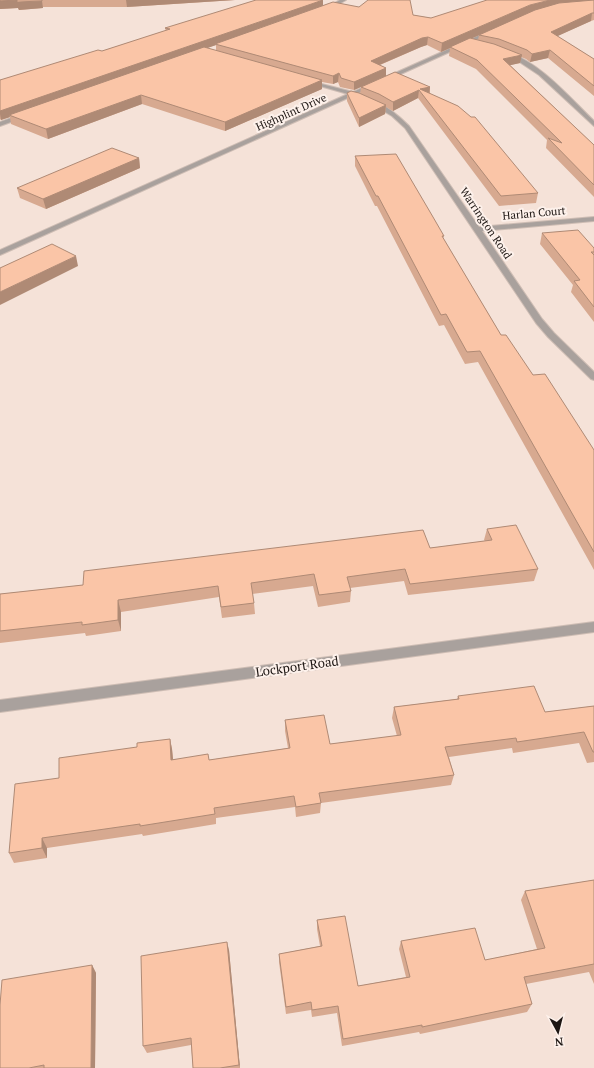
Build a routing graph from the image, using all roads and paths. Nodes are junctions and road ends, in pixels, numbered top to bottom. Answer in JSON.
{"nodes":[{"id":1,"x":344,"y":0,"type":"edge"},
{"id":2,"x":320,"y":12,"type":"edge"},
{"id":3,"x":503,"y":27,"type":"edge"},
{"id":4,"x":468,"y":43,"type":"junction"},
{"id":5,"x":480,"y":46,"type":"edge"},
{"id":6,"x":502,"y":52,"type":"edge"},
{"id":7,"x":302,"y":80,"type":"edge"},
{"id":8,"x":352,"y":95,"type":"junction"},
{"id":9,"x":31,"y":112,"type":"edge"},
{"id":10,"x":0,"y":124,"type":"edge"},
{"id":11,"x":594,"y":124,"type":"edge"},
{"id":12,"x":594,"y":219,"type":"edge"},
{"id":13,"x":477,"y":229,"type":"junction"},
{"id":14,"x":0,"y":253,"type":"edge"},
{"id":15,"x":594,"y":377,"type":"edge"},
{"id":16,"x":594,"y":627,"type":"edge"},
{"id":17,"x":0,"y":706,"type":"edge"}],
"edges":[{"from":1,"to":2,"type":"street"},
{"from":3,"to":4,"type":"street","name":"Highplint Drive"},
{"from":4,"to":5,"type":"street"},
{"from":4,"to":8,"type":"street","name":"Highplint Drive"},
{"from":6,"to":11,"type":"street"},
{"from":7,"to":8,"type":"street","name":"Warrington Road"},
{"from":8,"to":13,"type":"street","name":"Warrington Road"},
{"from":8,"to":14,"type":"street","name":"Highplint Drive"},
{"from":9,"to":10,"type":"street"},
{"from":12,"to":13,"type":"street","name":"Harlan Court"},
{"from":13,"to":15,"type":"street","name":"Warrington Road"},
{"from":16,"to":17,"type":"street","name":"Lockport Road"}]}
